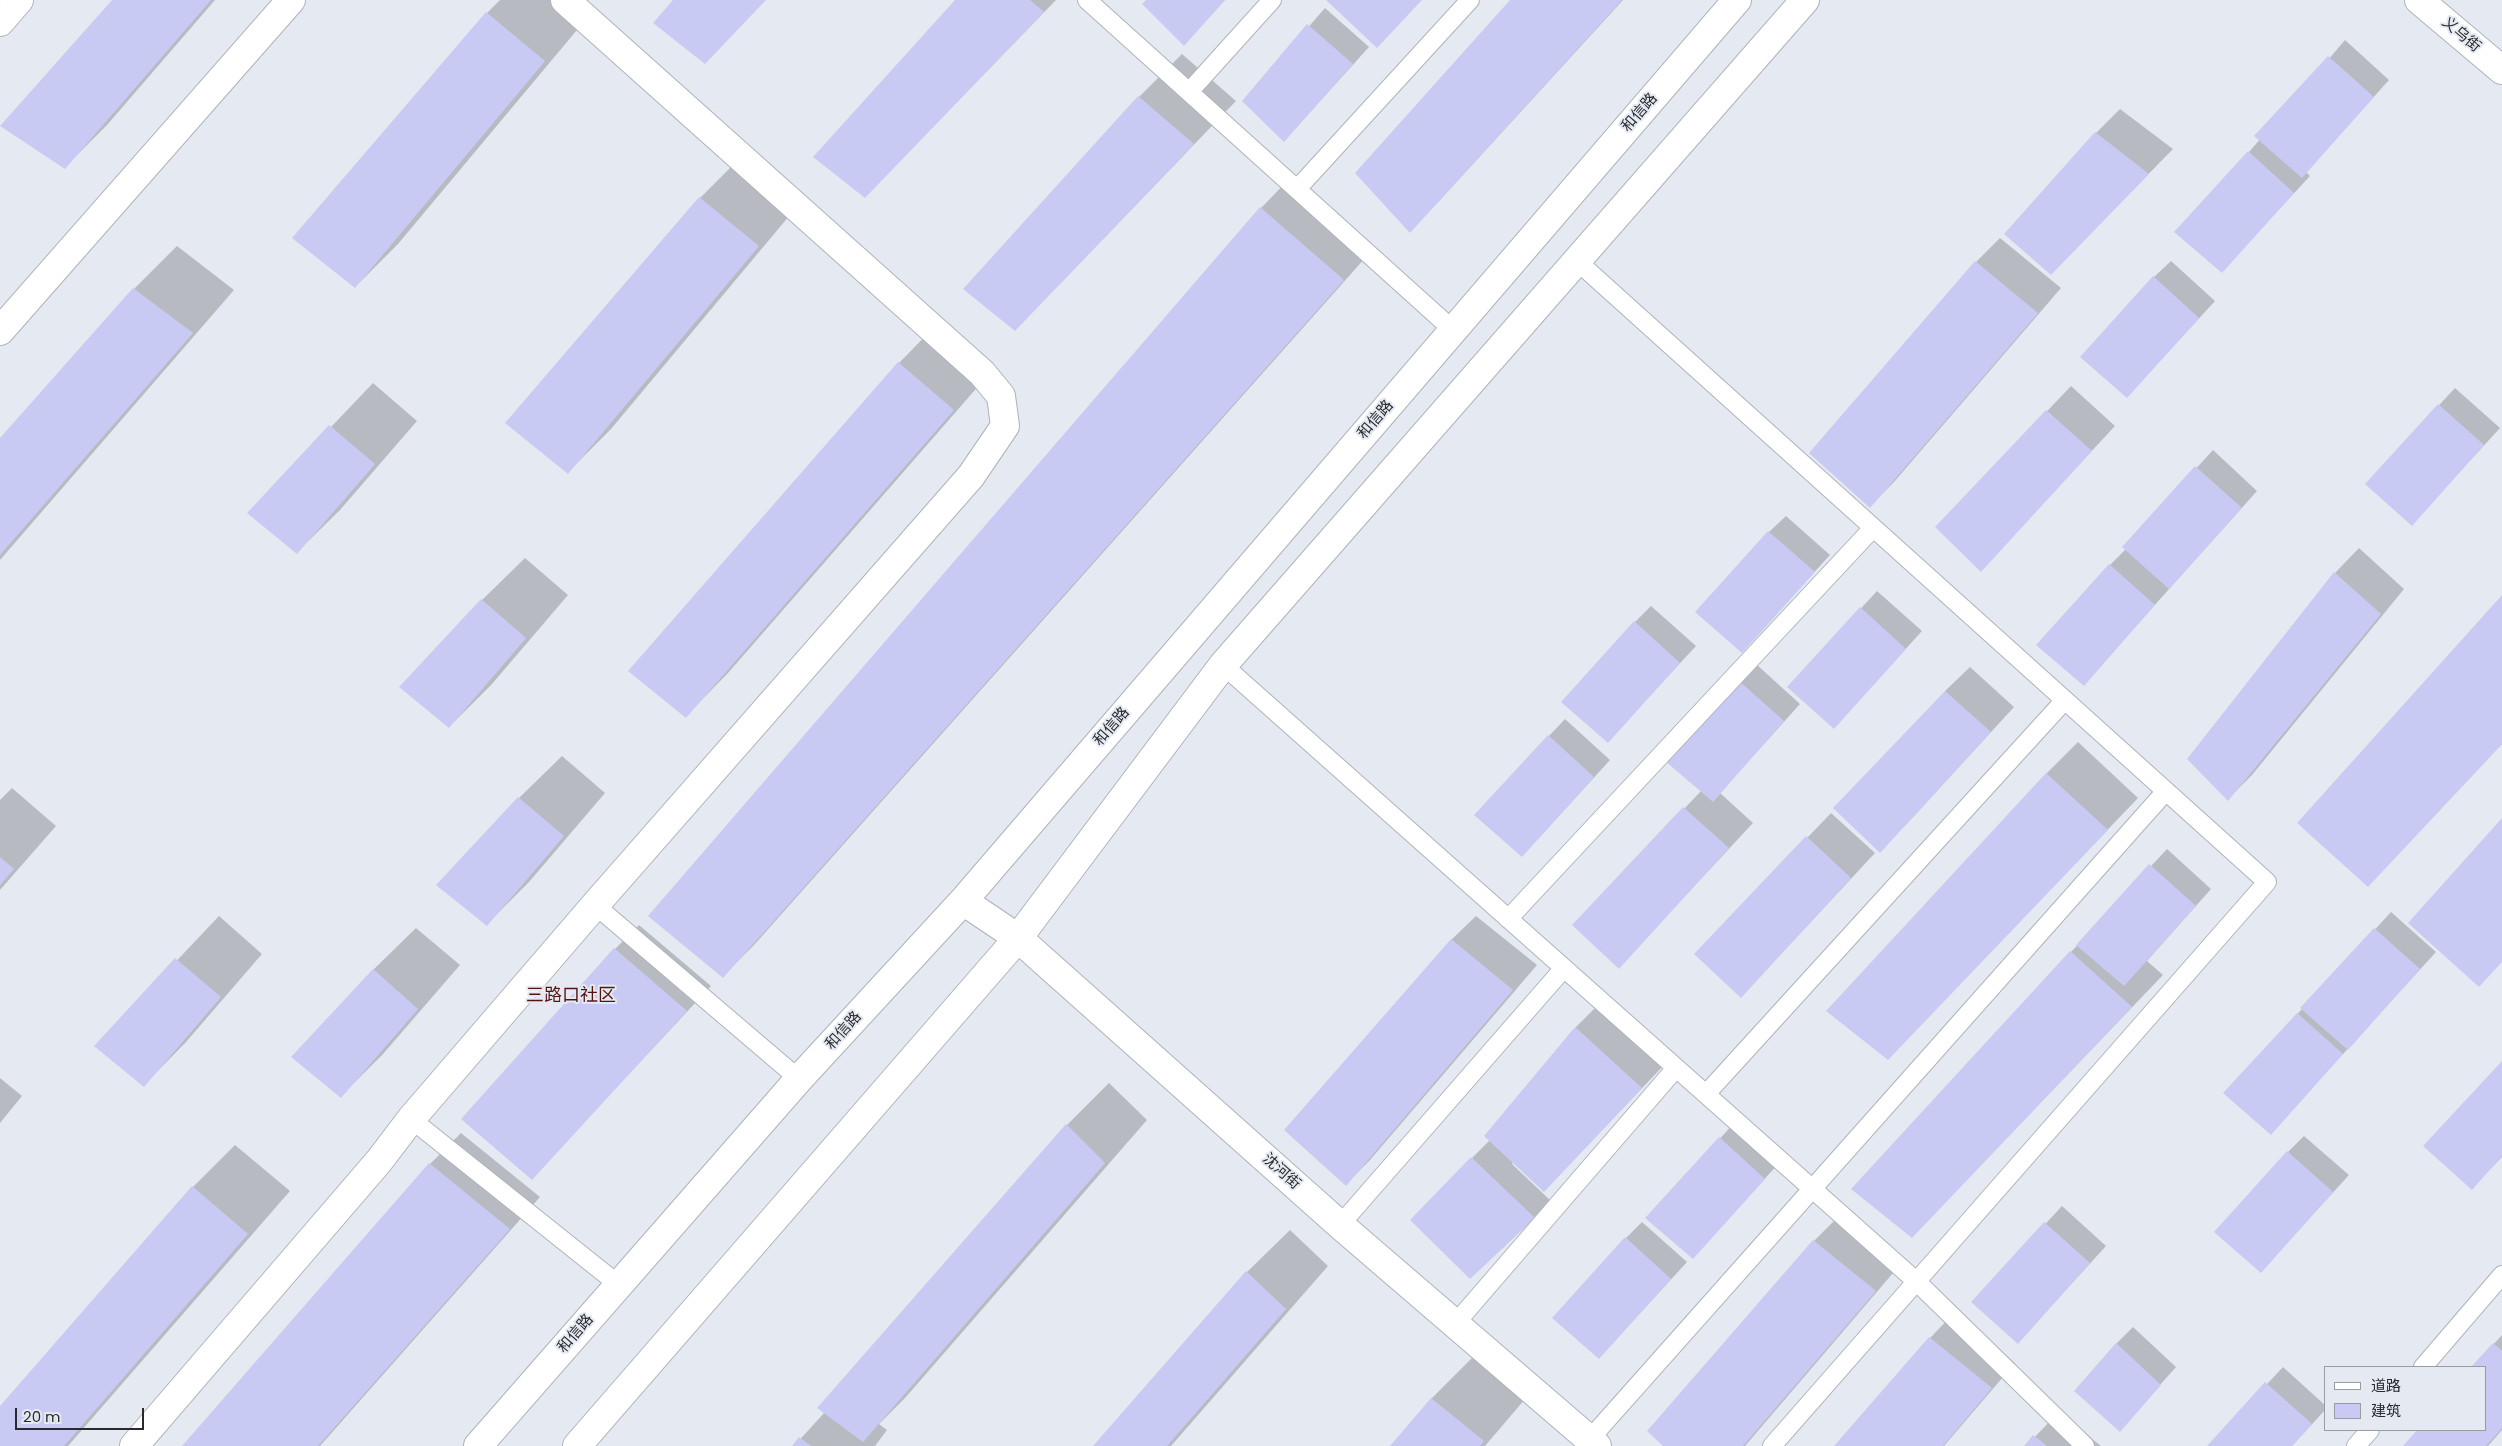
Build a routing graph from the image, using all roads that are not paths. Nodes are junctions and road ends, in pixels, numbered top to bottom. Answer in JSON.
{"nodes":[{"id":1,"x":19,"y":0,"type":"edge"},
{"id":2,"x":291,"y":0,"type":"edge"},
{"id":3,"x":565,"y":0,"type":"edge"},
{"id":4,"x":1272,"y":0,"type":"edge"},
{"id":5,"x":1470,"y":0,"type":"edge"},
{"id":6,"x":1737,"y":0,"type":"edge"},
{"id":7,"x":1806,"y":0,"type":"edge"},
{"id":8,"x":2419,"y":0,"type":"edge"},
{"id":9,"x":1089,"y":1,"type":"edge"},
{"id":10,"x":0,"y":22,"type":"edge"},
{"id":11,"x":2502,"y":70,"type":"edge"},
{"id":12,"x":1189,"y":92,"type":"junction"},
{"id":13,"x":1297,"y":189,"type":"junction"},
{"id":14,"x":1577,"y":261,"type":"junction"},
{"id":15,"x":1453,"y":330,"type":"junction"},
{"id":16,"x":0,"y":331,"type":"edge"},
{"id":17,"x":1873,"y":528,"type":"junction"},
{"id":18,"x":1223,"y":665,"type":"junction"},
{"id":19,"x":2065,"y":700,"type":"junction"},
{"id":20,"x":2166,"y":791,"type":"junction"},
{"id":21,"x":962,"y":901,"type":"junction"},
{"id":22,"x":595,"y":904,"type":"junction"},
{"id":23,"x":1508,"y":919,"type":"junction"},
{"id":24,"x":1018,"y":938,"type":"junction"},
{"id":25,"x":1564,"y":968,"type":"junction"},
{"id":26,"x":1676,"y":1068,"type":"junction"},
{"id":27,"x":799,"y":1079,"type":"junction"},
{"id":28,"x":1706,"y":1094,"type":"junction"},
{"id":29,"x":411,"y":1120,"type":"junction"},
{"id":30,"x":1812,"y":1189,"type":"junction"},
{"id":31,"x":1340,"y":1225,"type":"junction"},
{"id":32,"x":2502,"y":1275,"type":"edge"},
{"id":33,"x":1916,"y":1281,"type":"junction"},
{"id":34,"x":619,"y":1285,"type":"junction"},
{"id":35,"x":1455,"y":1324,"type":"junction"},
{"id":36,"x":2424,"y":1366,"type":"edge"},
{"id":37,"x":2369,"y":1431,"type":"edge"},
{"id":38,"x":1593,"y":1443,"type":"edge"},
{"id":39,"x":134,"y":1446,"type":"edge"},
{"id":40,"x":478,"y":1446,"type":"edge"},
{"id":41,"x":577,"y":1446,"type":"edge"},
{"id":42,"x":1772,"y":1446,"type":"edge"},
{"id":43,"x":2085,"y":1446,"type":"edge"},
{"id":44,"x":2356,"y":1446,"type":"edge"}],
"edges":[{"from":1,"to":10,"type":"street"},
{"from":2,"to":16,"type":"street"},
{"from":3,"to":22,"type":"street"},
{"from":4,"to":12,"type":"lane"},
{"from":5,"to":13,"type":"lane"},
{"from":6,"to":15,"type":"street","name":"和信路"},
{"from":7,"to":14,"type":"street"},
{"from":8,"to":11,"type":"street","name":"义乌街"},
{"from":9,"to":12,"type":"lane"},
{"from":12,"to":13,"type":"lane"},
{"from":13,"to":15,"type":"lane"},
{"from":14,"to":17,"type":"lane"},
{"from":14,"to":18,"type":"street"},
{"from":15,"to":21,"type":"street","name":"和信路"},
{"from":17,"to":19,"type":"lane"},
{"from":17,"to":23,"type":"lane"},
{"from":18,"to":23,"type":"lane"},
{"from":18,"to":24,"type":"street"},
{"from":19,"to":20,"type":"lane"},
{"from":19,"to":28,"type":"lane"},
{"from":20,"to":30,"type":"lane"},
{"from":20,"to":33,"type":"lane"},
{"from":21,"to":24,"type":"street","name":"沈河街"},
{"from":21,"to":27,"type":"street","name":"和信路"},
{"from":22,"to":27,"type":"lane"},
{"from":22,"to":29,"type":"street"},
{"from":23,"to":25,"type":"lane"},
{"from":24,"to":31,"type":"street","name":"沈河街"},
{"from":24,"to":41,"type":"street"},
{"from":25,"to":26,"type":"lane"},
{"from":25,"to":31,"type":"lane"},
{"from":26,"to":28,"type":"lane"},
{"from":26,"to":35,"type":"lane"},
{"from":27,"to":34,"type":"street","name":"和信路"},
{"from":28,"to":30,"type":"lane"},
{"from":29,"to":34,"type":"lane"},
{"from":29,"to":39,"type":"street"},
{"from":30,"to":33,"type":"lane"},
{"from":30,"to":38,"type":"lane"},
{"from":31,"to":35,"type":"street","name":"沈河街"},
{"from":32,"to":36,"type":"lane"},
{"from":33,"to":42,"type":"lane"},
{"from":33,"to":43,"type":"lane"},
{"from":34,"to":40,"type":"street","name":"和信路"},
{"from":35,"to":38,"type":"street","name":"沈河街"},
{"from":37,"to":44,"type":"lane"}]}
